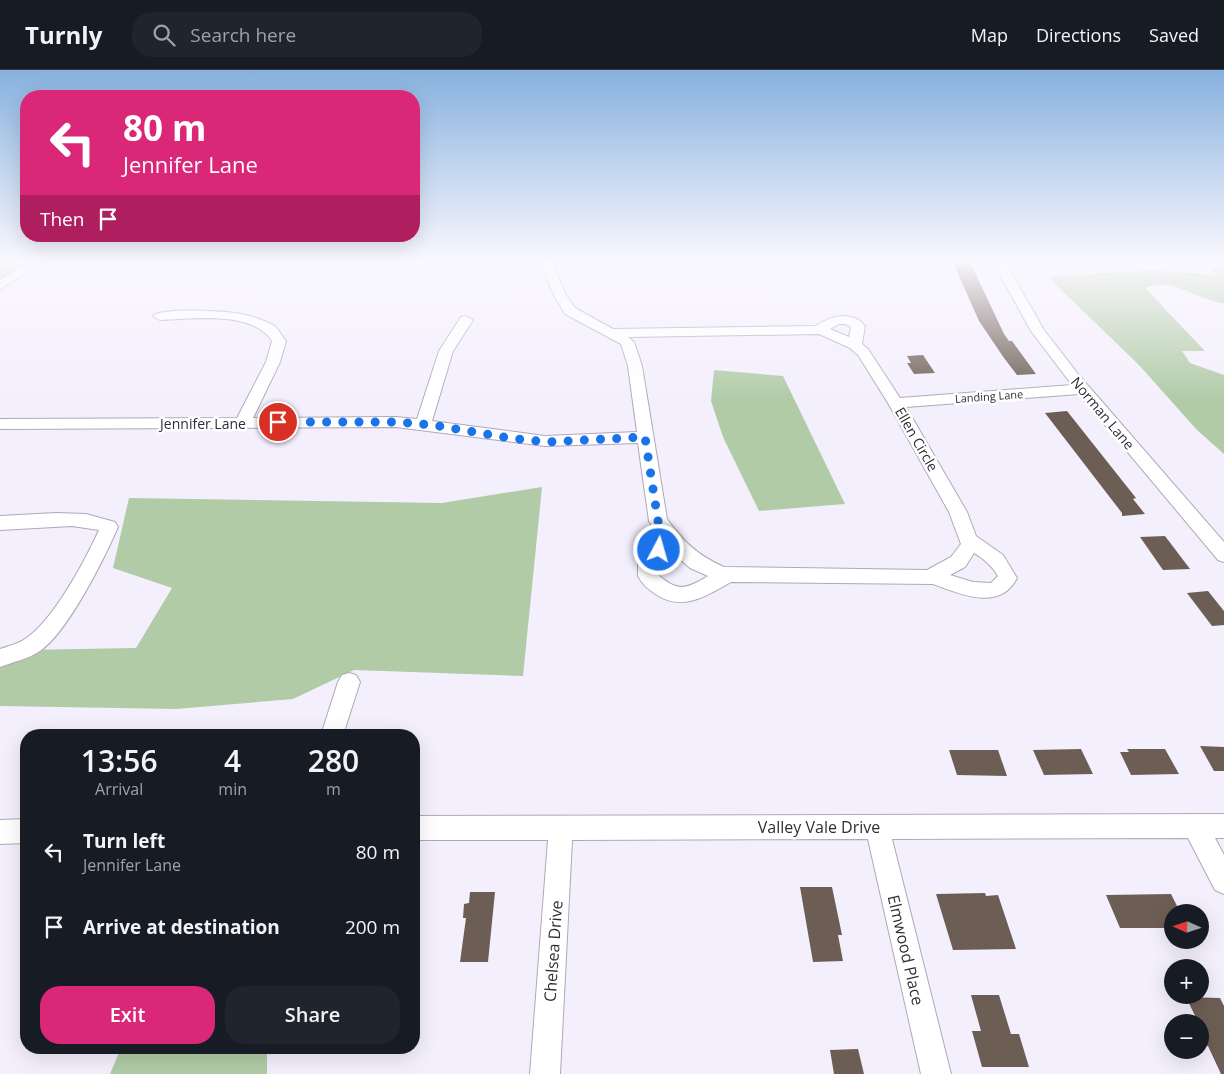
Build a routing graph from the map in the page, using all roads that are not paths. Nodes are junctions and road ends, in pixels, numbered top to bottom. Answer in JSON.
{"nodes":[{"id":1,"x":567,"y":307,"type":"edge"},
{"id":2,"x":1024,"y":307,"type":"edge"},
{"id":3,"x":160,"y":316,"type":"dead end"},
{"id":4,"x":466,"y":320,"type":"dead end"},
{"id":5,"x":610,"y":333,"type":"junction"},
{"id":6,"x":1083,"y":389,"type":"junction"},
{"id":7,"x":896,"y":402,"type":"junction"},
{"id":8,"x":243,"y":422,"type":"junction"},
{"id":9,"x":0,"y":424,"type":"edge"},
{"id":10,"x":423,"y":424,"type":"junction"},
{"id":11,"x":645,"y":437,"type":"junction"},
{"id":12,"x":0,"y":523,"type":"edge"},
{"id":13,"x":663,"y":528,"type":"junction"},
{"id":14,"x":968,"y":540,"type":"junction"},
{"id":15,"x":1218,"y":541,"type":"edge"},
{"id":16,"x":1224,"y":555,"type":"edge"},
{"id":17,"x":728,"y":574,"type":"junction"},
{"id":18,"x":932,"y":576,"type":"junction"},
{"id":19,"x":0,"y":658,"type":"edge"},
{"id":20,"x":349,"y":682,"type":"dead end"},
{"id":21,"x":334,"y":729,"type":"edge"},
{"id":22,"x":1195,"y":826,"type":"junction"},
{"id":23,"x":1224,"y":826,"type":"edge"},
{"id":24,"x":561,"y":827,"type":"junction"},
{"id":25,"x":877,"y":827,"type":"junction"},
{"id":26,"x":420,"y":828,"type":"edge"},
{"id":27,"x":20,"y":831,"type":"edge"},
{"id":28,"x":0,"y":832,"type":"edge"},
{"id":29,"x":1224,"y":881,"type":"edge"},
{"id":30,"x":545,"y":1074,"type":"edge"},
{"id":31,"x":936,"y":1074,"type":"edge"}],
"edges":[{"from":1,"to":5,"type":"street","name":"Ellen Circle"},
{"from":2,"to":6,"type":"street","name":"Norman Lane"},
{"from":3,"to":8,"type":"street"},
{"from":4,"to":10,"type":"street"},
{"from":5,"to":7,"type":"street","name":"Ellen Circle"},
{"from":5,"to":11,"type":"street","name":"Ellen Circle"},
{"from":6,"to":7,"type":"street","name":"Landing Lane"},
{"from":6,"to":15,"type":"street","name":"Norman Lane"},
{"from":7,"to":14,"type":"street","name":"Ellen Circle"},
{"from":8,"to":9,"type":"street","name":"Jennifer Lane"},
{"from":8,"to":10,"type":"street","name":"Jennifer Lane"},
{"from":10,"to":11,"type":"street","name":"Jennifer Lane"},
{"from":11,"to":13,"type":"street","name":"Ellen Circle"},
{"from":12,"to":19,"type":"street"},
{"from":13,"to":17,"type":"street","name":"Ellen Circle"},
{"from":13,"to":17,"type":"street","name":"Ellen Circle"},
{"from":14,"to":18,"type":"street","name":"Ellen Circle"},
{"from":14,"to":18,"type":"street","name":"Ellen Circle"},
{"from":15,"to":16,"type":"street","name":"Norman Lane"},
{"from":17,"to":18,"type":"street","name":"Ellen Circle"},
{"from":20,"to":21,"type":"street"},
{"from":22,"to":23,"type":"street","name":"Valley Vale Drive"},
{"from":22,"to":25,"type":"street","name":"Valley Vale Drive"},
{"from":22,"to":29,"type":"street"},
{"from":24,"to":25,"type":"street","name":"Valley Vale Drive"},
{"from":24,"to":26,"type":"street","name":"Valley Vale Drive"},
{"from":24,"to":30,"type":"street","name":"Chelsea Drive"},
{"from":25,"to":31,"type":"street","name":"Elmwood Place"},
{"from":27,"to":28,"type":"street"}]}
